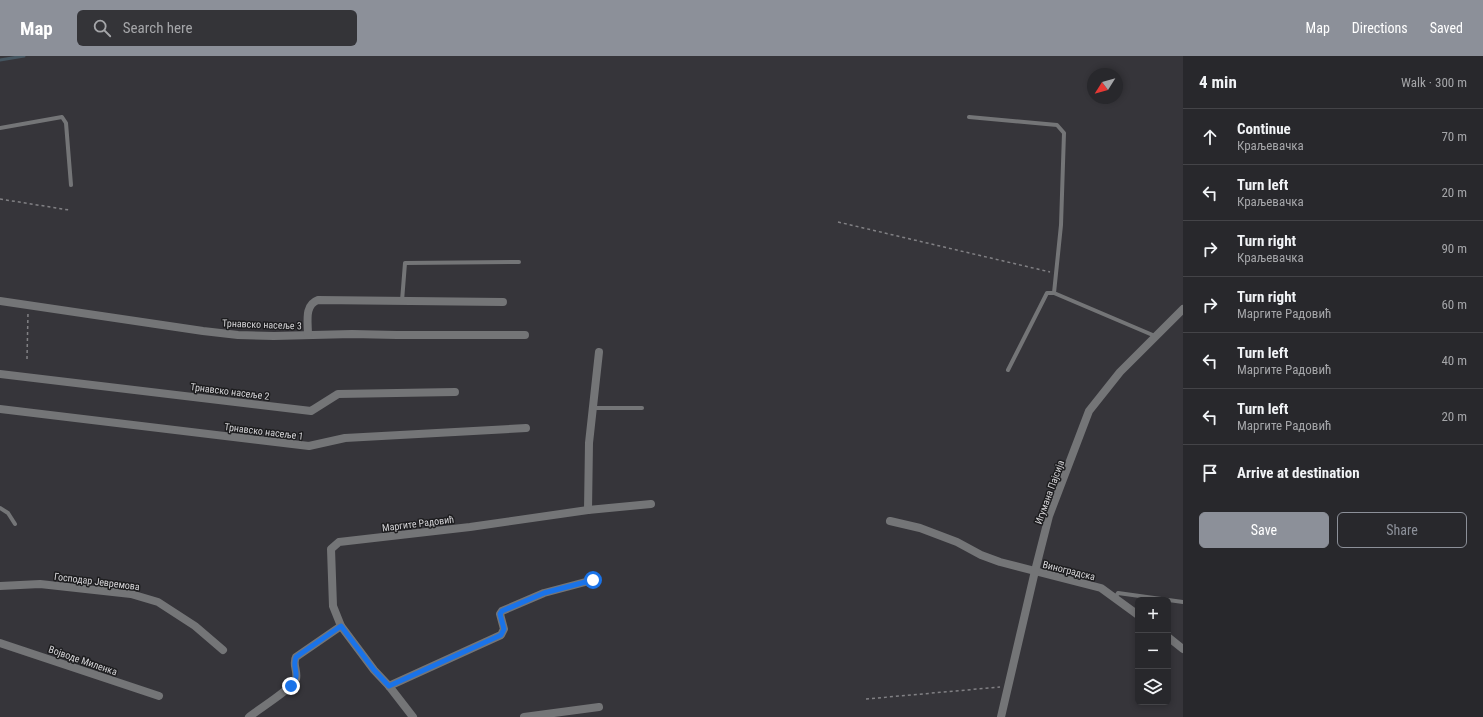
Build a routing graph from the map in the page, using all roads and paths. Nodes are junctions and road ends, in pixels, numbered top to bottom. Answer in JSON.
{"nodes":[{"id":1,"x":969,"y":117,"type":"dead end"},
{"id":2,"x":0,"y":128,"type":"edge"},
{"id":3,"x":71,"y":185,"type":"dead end"},
{"id":4,"x":0,"y":199,"type":"edge"},
{"id":5,"x":69,"y":210,"type":"dead end"},
{"id":6,"x":838,"y":222,"type":"dead end"},
{"id":7,"x":519,"y":262,"type":"dead end"},
{"id":8,"x":1056,"y":274,"type":"junction"},
{"id":9,"x":1054,"y":293,"type":"junction"},
{"id":10,"x":0,"y":301,"type":"edge"},
{"id":11,"x":402,"y":302,"type":"junction"},
{"id":12,"x":503,"y":302,"type":"dead end"},
{"id":13,"x":28,"y":304,"type":"junction"},
{"id":14,"x":1183,"y":309,"type":"edge"},
{"id":15,"x":308,"y":335,"type":"junction"},
{"id":16,"x":525,"y":335,"type":"dead end"},
{"id":17,"x":1155,"y":337,"type":"junction"},
{"id":18,"x":599,"y":352,"type":"dead end"},
{"id":19,"x":26,"y":359,"type":"dead end"},
{"id":20,"x":1008,"y":370,"type":"dead end"},
{"id":21,"x":0,"y":374,"type":"edge"},
{"id":22,"x":455,"y":392,"type":"dead end"},
{"id":23,"x":593,"y":408,"type":"junction"},
{"id":24,"x":642,"y":408,"type":"dead end"},
{"id":25,"x":0,"y":409,"type":"edge"},
{"id":26,"x":526,"y":428,"type":"dead end"},
{"id":27,"x":651,"y":504,"type":"dead end"},
{"id":28,"x":0,"y":508,"type":"edge"},
{"id":29,"x":588,"y":510,"type":"junction"},
{"id":30,"x":890,"y":521,"type":"dead end"},
{"id":31,"x":14,"y":524,"type":"dead end"},
{"id":32,"x":1035,"y":572,"type":"junction"},
{"id":33,"x":593,"y":580,"type":"dead end"},
{"id":34,"x":0,"y":586,"type":"edge"},
{"id":35,"x":1114,"y":598,"type":"junction"},
{"id":36,"x":1183,"y":602,"type":"edge"},
{"id":37,"x":1135,"y":613,"type":"edge"},
{"id":38,"x":341,"y":626,"type":"junction"},
{"id":39,"x":1171,"y":640,"type":"edge"},
{"id":40,"x":0,"y":643,"type":"edge"},
{"id":41,"x":1183,"y":649,"type":"edge"},
{"id":42,"x":223,"y":650,"type":"dead end"},
{"id":43,"x":389,"y":686,"type":"junction"},
{"id":44,"x":1008,"y":686,"type":"junction"},
{"id":45,"x":159,"y":696,"type":"dead end"},
{"id":46,"x":866,"y":699,"type":"dead end"},
{"id":47,"x":598,"y":706,"type":"dead end"},
{"id":48,"x":249,"y":717,"type":"edge"},
{"id":49,"x":413,"y":717,"type":"edge"},
{"id":50,"x":524,"y":717,"type":"edge"},
{"id":51,"x":1001,"y":717,"type":"edge"}],
"edges":[{"from":1,"to":8,"type":"lane"},
{"from":2,"to":3,"type":"lane"},
{"from":4,"to":5,"type":"path"},
{"from":6,"to":8,"type":"path"},
{"from":7,"to":11,"type":"lane"},
{"from":8,"to":9,"type":"lane"},
{"from":9,"to":17,"type":"lane"},
{"from":9,"to":20,"type":"lane"},
{"from":10,"to":13,"type":"street","name":"Трнавско насеље 3"},
{"from":11,"to":12,"type":"street"},
{"from":11,"to":15,"type":"street"},
{"from":13,"to":15,"type":"street","name":"Трнавско насеље 3"},
{"from":13,"to":19,"type":"path"},
{"from":14,"to":17,"type":"street","name":"Игумана Пајсија"},
{"from":15,"to":16,"type":"street","name":"Трнавско насеље 3"},
{"from":17,"to":32,"type":"street","name":"Игумана Пајсија"},
{"from":18,"to":23,"type":"street"},
{"from":21,"to":22,"type":"street","name":"Трнавско насеље 2"},
{"from":23,"to":24,"type":"lane"},
{"from":23,"to":29,"type":"street"},
{"from":25,"to":26,"type":"street","name":"Трнавско насеље 1"},
{"from":27,"to":29,"type":"street","name":"Маргите Радовић"},
{"from":28,"to":31,"type":"lane"},
{"from":29,"to":38,"type":"street","name":"Маргите Радовић"},
{"from":30,"to":32,"type":"street","name":"Виноградска"},
{"from":32,"to":35,"type":"street","name":"Виноградска"},
{"from":32,"to":44,"type":"street","name":"Игумана Пајсија"},
{"from":33,"to":43,"type":"street"},
{"from":34,"to":42,"type":"street","name":"Господар Јевремова"},
{"from":35,"to":36,"type":"lane"},
{"from":35,"to":37,"type":"street","name":"Виноградска"},
{"from":38,"to":43,"type":"street","name":"Маргите Радовић"},
{"from":38,"to":48,"type":"street"},
{"from":39,"to":41,"type":"street"},
{"from":40,"to":45,"type":"street","name":"Војводе Миленка"},
{"from":43,"to":49,"type":"street","name":"Маргите Радовић"},
{"from":44,"to":46,"type":"path"},
{"from":44,"to":51,"type":"street","name":"Игумана Пајсија"},
{"from":47,"to":50,"type":"street"}]}
